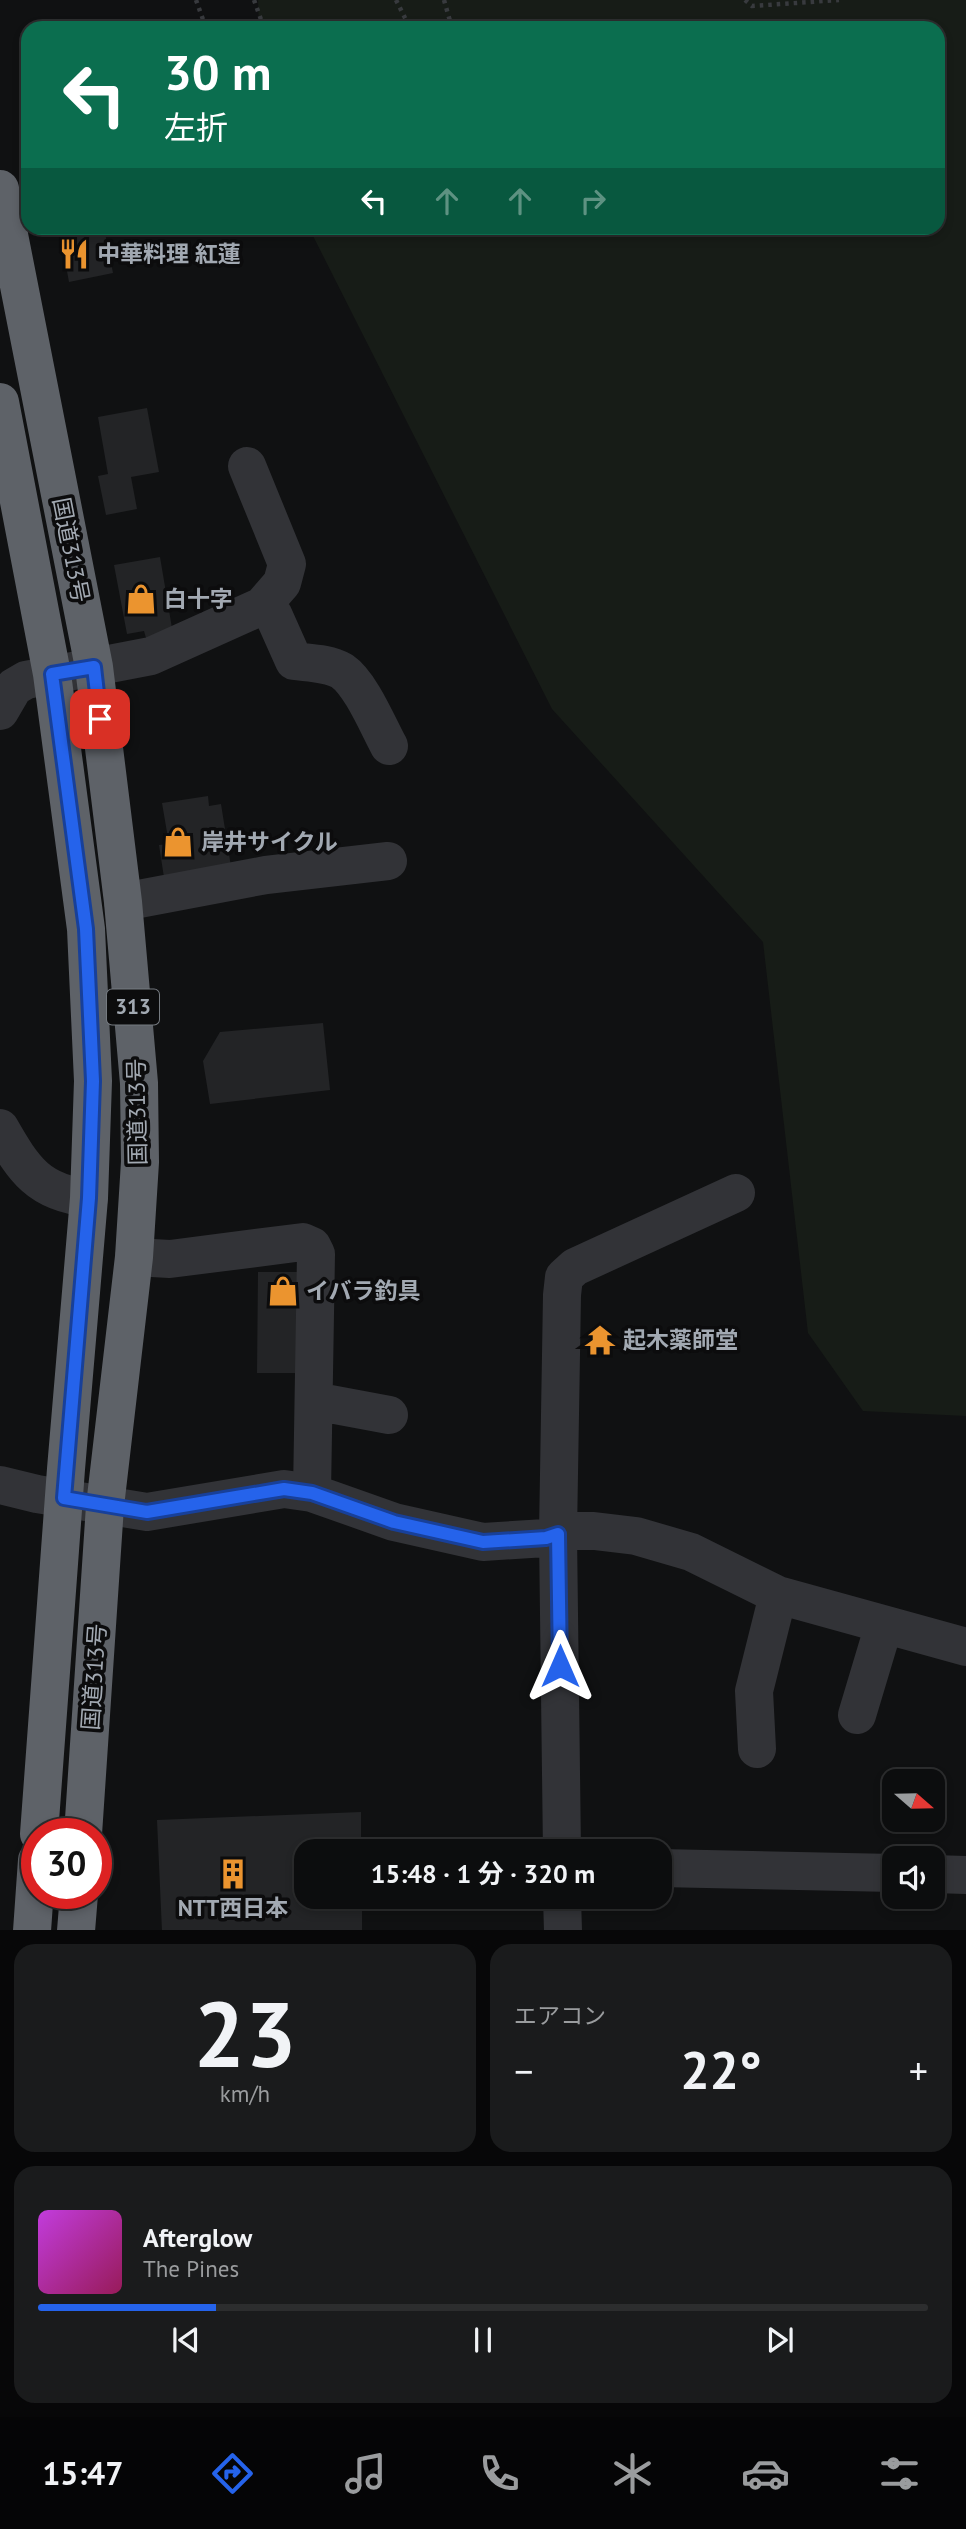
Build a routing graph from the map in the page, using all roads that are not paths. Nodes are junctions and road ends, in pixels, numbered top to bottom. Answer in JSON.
{"nodes":[{"id":1,"x":0,"y":189,"type":"edge"},
{"id":2,"x":0,"y":402,"type":"edge"},
{"id":3,"x":247,"y":466,"type":"dead end"},
{"id":4,"x":262,"y":606,"type":"junction"},
{"id":5,"x":94,"y":667,"type":"junction"},
{"id":6,"x":52,"y":674,"type":"junction"},
{"id":7,"x":0,"y":711,"type":"edge"},
{"id":8,"x":389,"y":746,"type":"dead end"},
{"id":9,"x":388,"y":861,"type":"dead end"},
{"id":10,"x":123,"y":902,"type":"junction"},
{"id":11,"x":0,"y":1128,"type":"edge"},
{"id":12,"x":736,"y":1193,"type":"dead end"},
{"id":13,"x":89,"y":1198,"type":"junction"},
{"id":14,"x":134,"y":1257,"type":"junction"},
{"id":15,"x":314,"y":1401,"type":"junction"},
{"id":16,"x":389,"y":1415,"type":"dead end"},
{"id":17,"x":0,"y":1485,"type":"edge"},
{"id":18,"x":312,"y":1493,"type":"junction"},
{"id":19,"x":64,"y":1498,"type":"junction"},
{"id":20,"x":105,"y":1506,"type":"junction"},
{"id":21,"x":558,"y":1534,"type":"junction"},
{"id":22,"x":778,"y":1595,"type":"junction"},
{"id":23,"x":884,"y":1625,"type":"junction"},
{"id":24,"x":966,"y":1647,"type":"edge"},
{"id":25,"x":857,"y":1715,"type":"dead end"},
{"id":26,"x":757,"y":1749,"type":"dead end"},
{"id":27,"x":40,"y":1818,"type":"edge"},
{"id":28,"x":84,"y":1818,"type":"edge"},
{"id":29,"x":562,"y":1839,"type":"edge"},
{"id":30,"x":672,"y":1868,"type":"edge"},
{"id":31,"x":882,"y":1873,"type":"edge"},
{"id":32,"x":945,"y":1874,"type":"edge"},
{"id":33,"x":966,"y":1875,"type":"edge"},
{"id":34,"x":34,"y":1909,"type":"edge"},
{"id":35,"x":78,"y":1909,"type":"edge"},
{"id":36,"x":562,"y":1909,"type":"edge"},
{"id":37,"x":32,"y":1930,"type":"edge"},
{"id":38,"x":76,"y":1930,"type":"edge"},
{"id":39,"x":563,"y":1930,"type":"edge"}],
"edges":[{"from":1,"to":5,"type":"highway","name":"国道313号","number":"313"},
{"from":2,"to":6,"type":"highway","name":"国道313号","number":"313"},
{"from":3,"to":4,"type":"street"},
{"from":4,"to":5,"type":"street"},
{"from":4,"to":8,"type":"street"},
{"from":5,"to":6,"type":"street"},
{"from":5,"to":10,"type":"highway","name":"国道313号","number":"313"},
{"from":6,"to":7,"type":"street"},
{"from":6,"to":13,"type":"highway","name":"国道313号","number":"313"},
{"from":9,"to":10,"type":"street"},
{"from":10,"to":14,"type":"highway","name":"国道313号","number":"313"},
{"from":11,"to":13,"type":"street"},
{"from":12,"to":21,"type":"street"},
{"from":13,"to":19,"type":"highway","name":"国道313号","number":"313"},
{"from":14,"to":15,"type":"street"},
{"from":14,"to":20,"type":"highway","name":"国道313号","number":"313"},
{"from":15,"to":16,"type":"street"},
{"from":15,"to":18,"type":"street"},
{"from":17,"to":19,"type":"street"},
{"from":18,"to":20,"type":"street"},
{"from":18,"to":21,"type":"street"},
{"from":19,"to":20,"type":"street"},
{"from":19,"to":27,"type":"highway","name":"国道313号","number":"313"},
{"from":20,"to":28,"type":"highway","name":"国道313号","number":"313"},
{"from":21,"to":22,"type":"street"},
{"from":21,"to":29,"type":"street"},
{"from":22,"to":23,"type":"street"},
{"from":22,"to":26,"type":"street"},
{"from":23,"to":24,"type":"street"},
{"from":23,"to":25,"type":"street"},
{"from":30,"to":31,"type":"street"},
{"from":32,"to":33,"type":"street"},
{"from":34,"to":37,"type":"highway"},
{"from":35,"to":38,"type":"highway"},
{"from":36,"to":39,"type":"street"}]}
